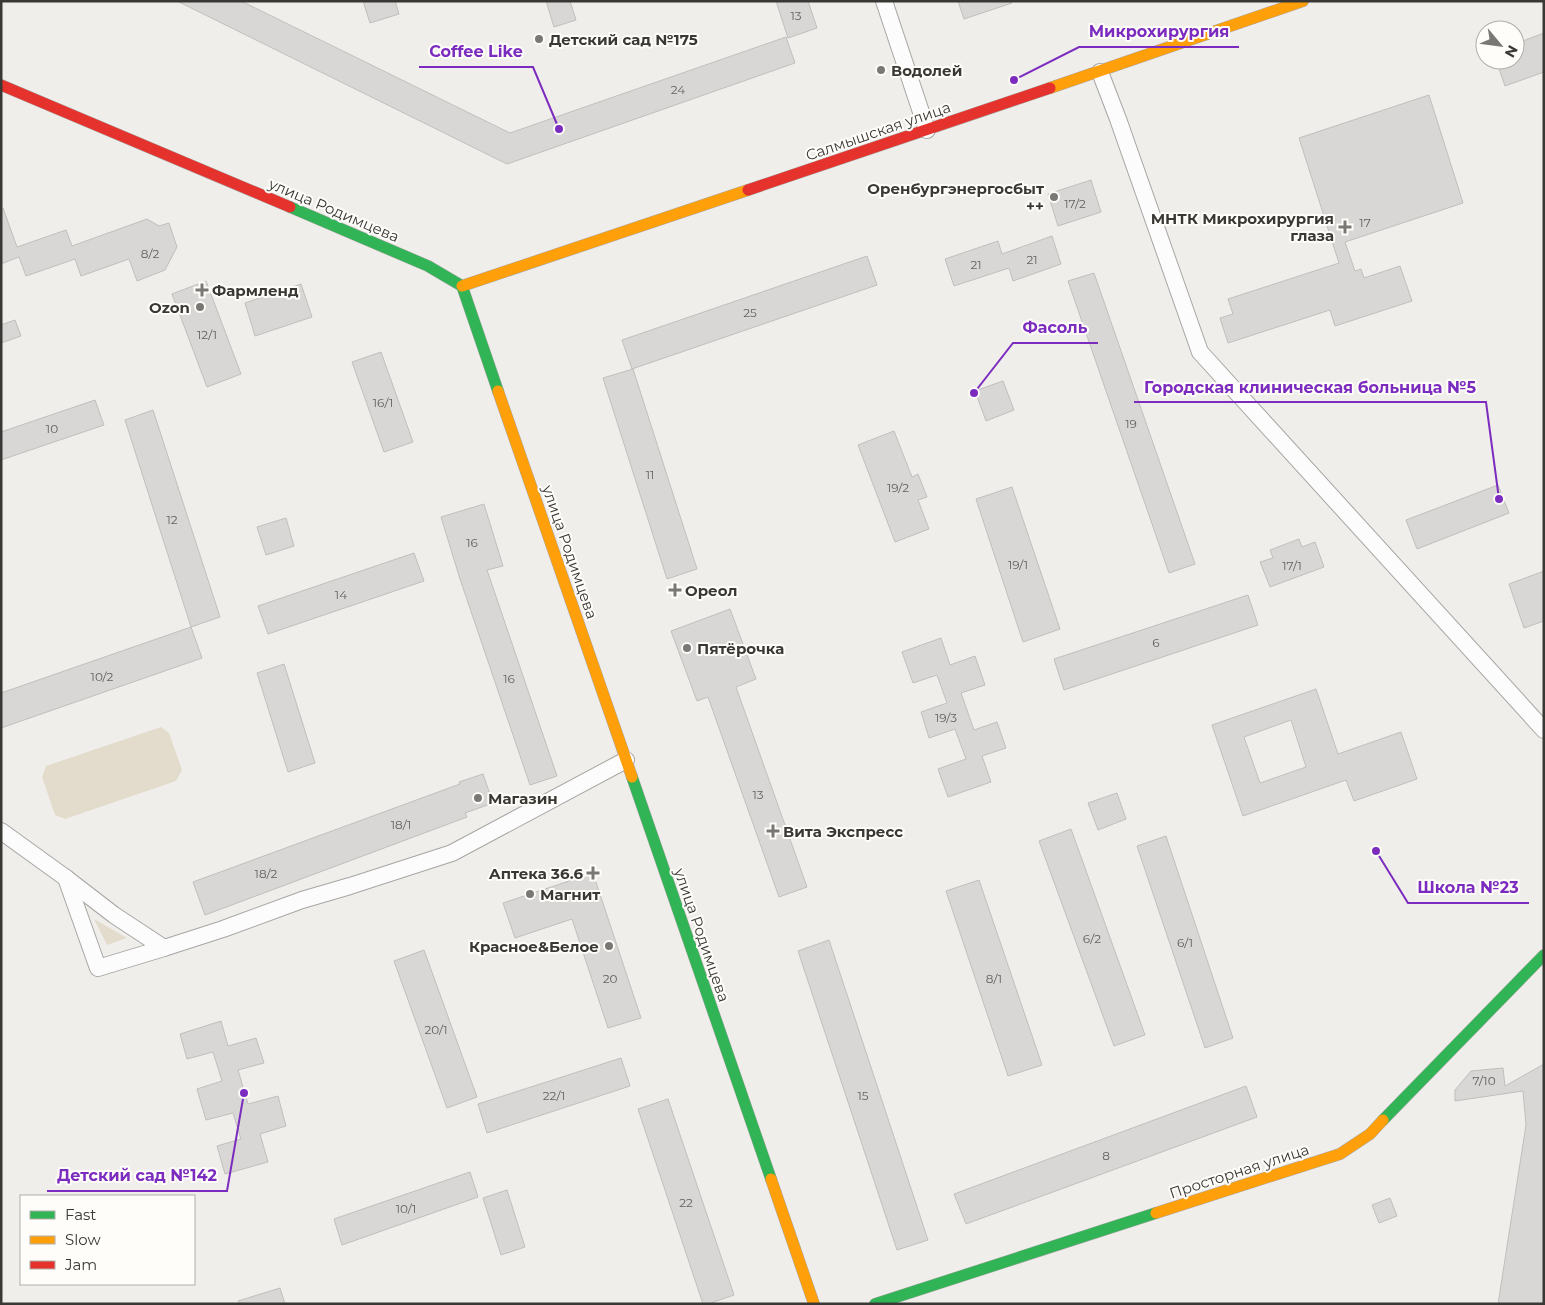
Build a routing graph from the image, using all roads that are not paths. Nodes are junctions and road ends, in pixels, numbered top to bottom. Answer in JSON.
{"nodes":[{"id":1,"x":884,"y":1,"type":"edge"},
{"id":2,"x":1303,"y":1,"type":"edge"},
{"id":3,"x":1100,"y":72,"type":"junction"},
{"id":4,"x":1,"y":85,"type":"edge"},
{"id":5,"x":927,"y":130,"type":"junction"},
{"id":6,"x":462,"y":286,"type":"junction"},
{"id":7,"x":1544,"y":730,"type":"edge"},
{"id":8,"x":626,"y":760,"type":"junction"},
{"id":9,"x":1,"y":831,"type":"edge"},
{"id":10,"x":66,"y":878,"type":"junction"},
{"id":11,"x":164,"y":948,"type":"junction"},
{"id":12,"x":1544,"y":955,"type":"edge"},
{"id":13,"x":814,"y":1304,"type":"edge"},
{"id":14,"x":875,"y":1304,"type":"edge"}],
"edges":[{"from":1,"to":5,"type":"street"},
{"from":2,"to":3,"type":"street","name":"Салмышская улица"},
{"from":3,"to":5,"type":"street","name":"Салмышская улица"},
{"from":3,"to":7,"type":"street"},
{"from":4,"to":6,"type":"street","name":"улица Родимцева"},
{"from":5,"to":6,"type":"street","name":"Салмышская улица"},
{"from":6,"to":8,"type":"street","name":"улица Родимцева"},
{"from":8,"to":11,"type":"street"},
{"from":8,"to":13,"type":"street","name":"улица Родимцева"},
{"from":9,"to":10,"type":"street"},
{"from":10,"to":11,"type":"street"},
{"from":10,"to":11,"type":"street"},
{"from":12,"to":14,"type":"street","name":"Просторная улица"}]}
